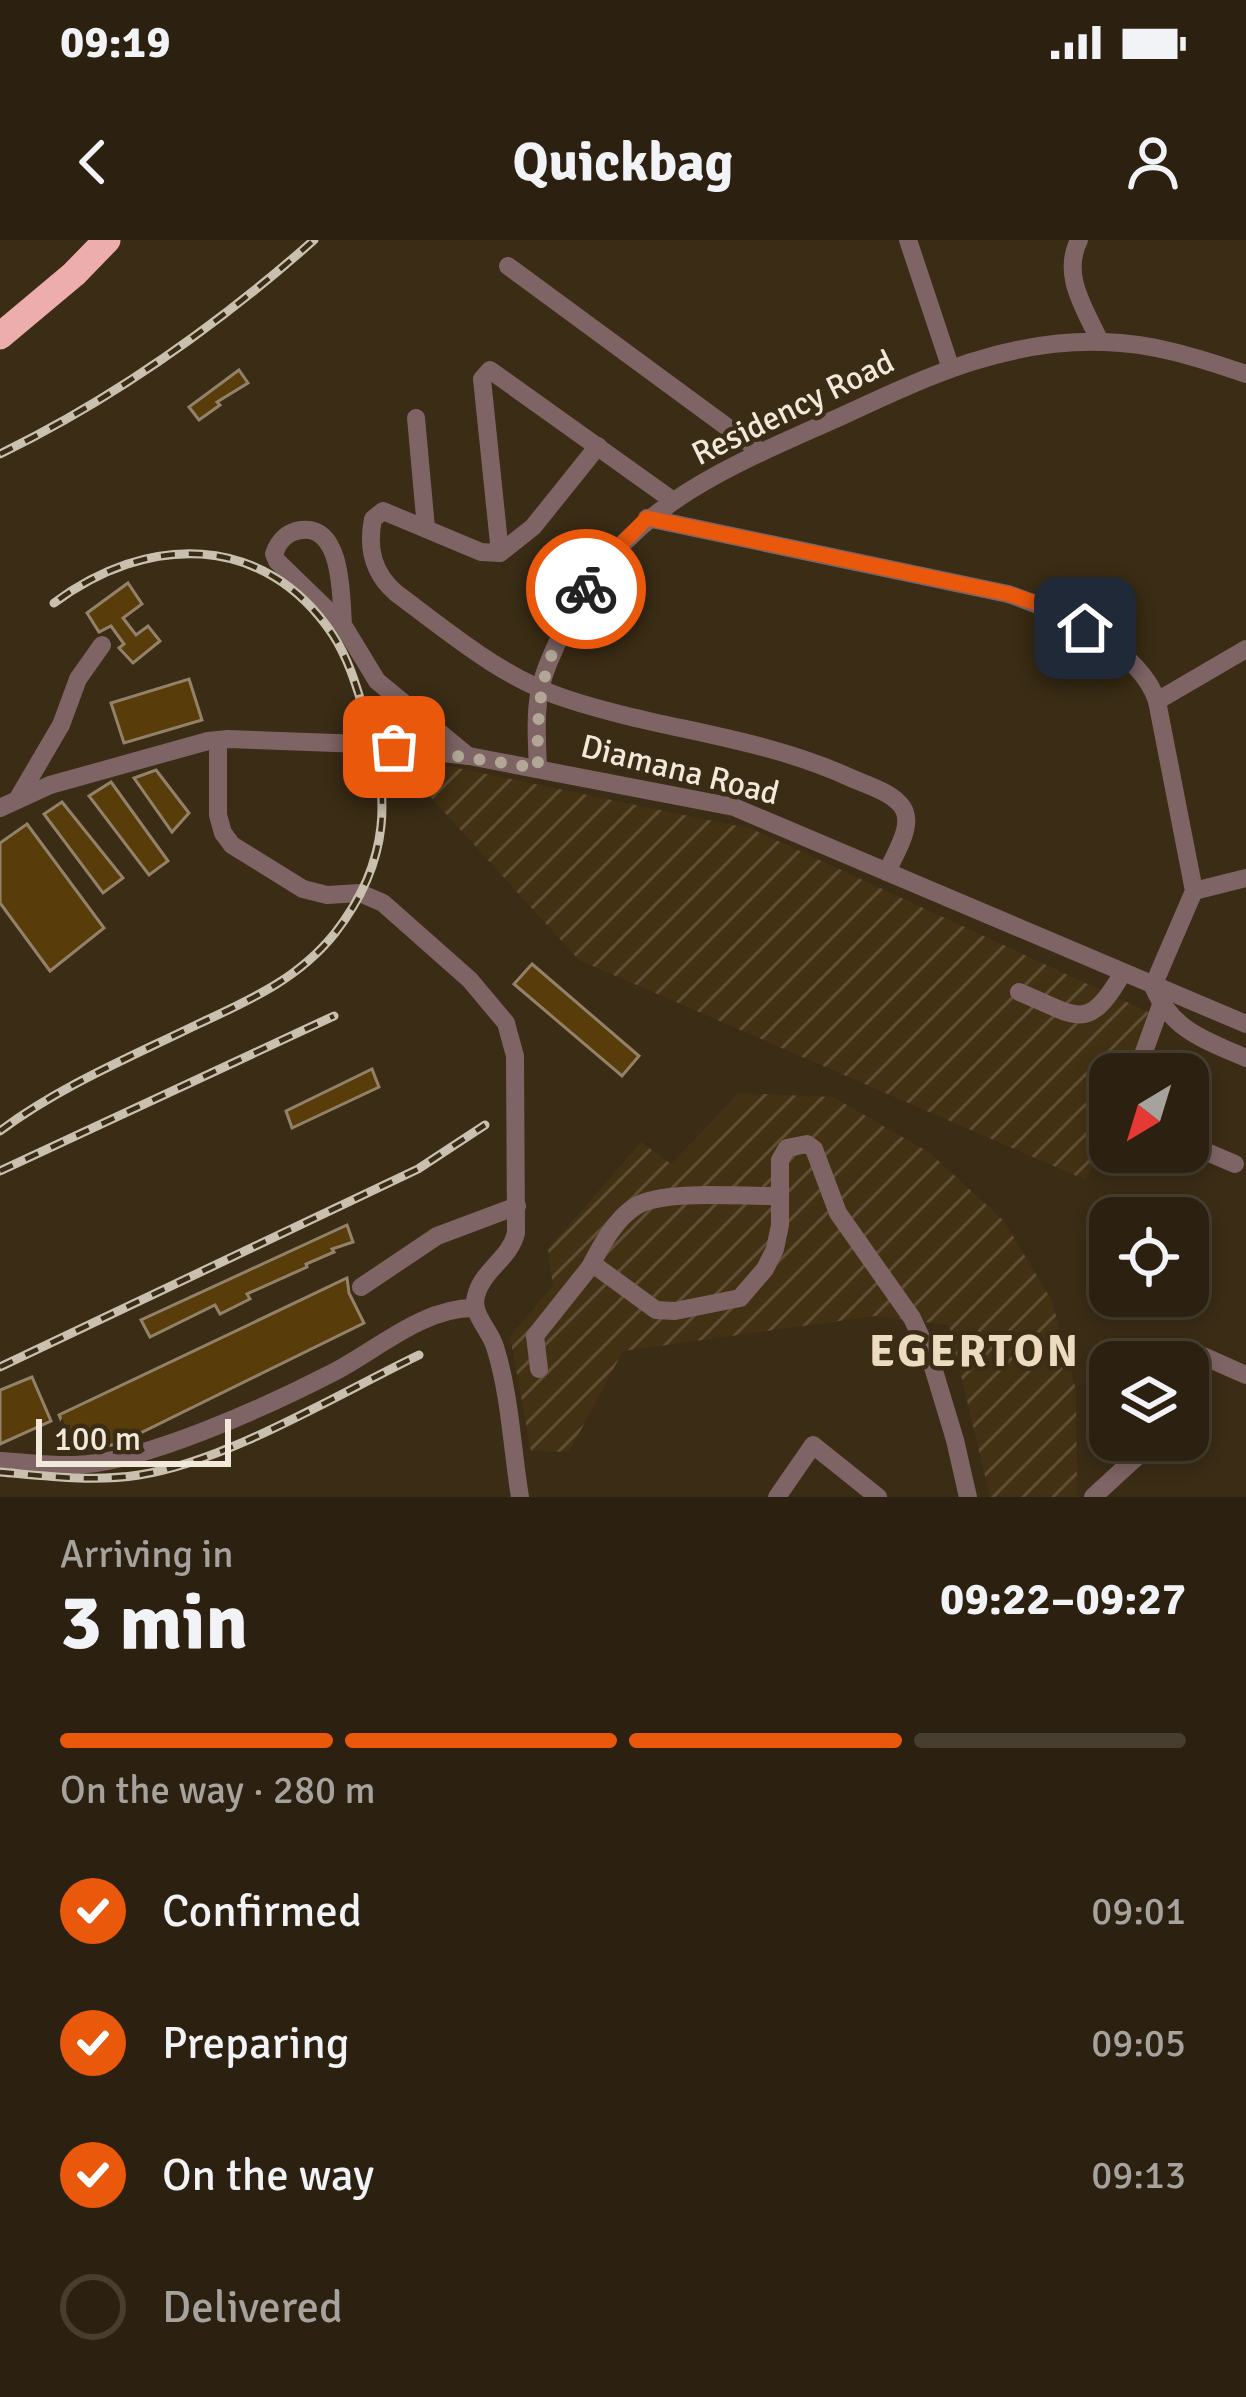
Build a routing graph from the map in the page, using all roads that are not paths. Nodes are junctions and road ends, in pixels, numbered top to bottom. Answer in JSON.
{"nodes":[{"id":1,"x":107,"y":240,"type":"edge"},
{"id":2,"x":908,"y":240,"type":"edge"},
{"id":3,"x":1079,"y":240,"type":"edge"},
{"id":4,"x":508,"y":266,"type":"dead end"},
{"id":5,"x":0,"y":336,"type":"edge"},
{"id":6,"x":1100,"y":341,"type":"junction"},
{"id":7,"x":950,"y":366,"type":"junction"},
{"id":8,"x":1246,"y":374,"type":"edge"},
{"id":9,"x":416,"y":418,"type":"dead end"},
{"id":10,"x":598,"y":446,"type":"junction"},
{"id":11,"x":761,"y":452,"type":"junction"},
{"id":12,"x":672,"y":500,"type":"junction"},
{"id":13,"x":647,"y":518,"type":"junction"},
{"id":14,"x":426,"y":528,"type":"junction"},
{"id":15,"x":500,"y":553,"type":"junction"},
{"id":16,"x":344,"y":625,"type":"junction"},
{"id":17,"x":102,"y":645,"type":"dead end"},
{"id":18,"x":1246,"y":649,"type":"edge"},
{"id":19,"x":540,"y":689,"type":"junction"},
{"id":20,"x":1157,"y":700,"type":"junction"},
{"id":21,"x":218,"y":740,"type":"junction"},
{"id":22,"x":469,"y":756,"type":"junction"},
{"id":23,"x":538,"y":768,"type":"junction"},
{"id":24,"x":9,"y":804,"type":"edge"},
{"id":25,"x":886,"y":872,"type":"junction"},
{"id":26,"x":1246,"y":878,"type":"edge"},
{"id":27,"x":1194,"y":891,"type":"junction"},
{"id":28,"x":1123,"y":974,"type":"junction"},
{"id":29,"x":1153,"y":986,"type":"junction"},
{"id":30,"x":1019,"y":992,"type":"dead end"},
{"id":31,"x":1161,"y":1006,"type":"junction"},
{"id":32,"x":1246,"y":1024,"type":"edge"},
{"id":33,"x":1144,"y":1053,"type":"edge"},
{"id":34,"x":1246,"y":1058,"type":"edge"},
{"id":35,"x":1209,"y":1152,"type":"edge"},
{"id":36,"x":1235,"y":1163,"type":"dead end"},
{"id":37,"x":779,"y":1196,"type":"junction"},
{"id":38,"x":517,"y":1206,"type":"junction"},
{"id":39,"x":590,"y":1267,"type":"junction"},
{"id":40,"x":361,"y":1287,"type":"dead end"},
{"id":41,"x":475,"y":1308,"type":"junction"},
{"id":42,"x":1209,"y":1358,"type":"edge"},
{"id":43,"x":539,"y":1369,"type":"dead end"},
{"id":44,"x":1246,"y":1375,"type":"edge"},
{"id":45,"x":0,"y":1461,"type":"edge"},
{"id":46,"x":1132,"y":1461,"type":"edge"},
{"id":47,"x":520,"y":1497,"type":"edge"},
{"id":48,"x":777,"y":1497,"type":"edge"},
{"id":49,"x":878,"y":1497,"type":"edge"},
{"id":50,"x":968,"y":1497,"type":"edge"},
{"id":51,"x":1093,"y":1497,"type":"edge"}],
"edges":[{"from":1,"to":5,"type":"highway"},
{"from":2,"to":7,"type":"street"},
{"from":3,"to":6,"type":"street"},
{"from":4,"to":11,"type":"street"},
{"from":6,"to":7,"type":"street","name":"Residency Road"},
{"from":6,"to":8,"type":"street","name":"Residency Road"},
{"from":7,"to":11,"type":"street","name":"Residency Road"},
{"from":9,"to":14,"type":"street"},
{"from":10,"to":12,"type":"street"},
{"from":10,"to":15,"type":"street"},
{"from":10,"to":15,"type":"street"},
{"from":11,"to":12,"type":"street","name":"Residency Road"},
{"from":12,"to":13,"type":"street","name":"Residency Road"},
{"from":13,"to":19,"type":"street","name":"Residency Road"},
{"from":13,"to":20,"type":"street"},
{"from":14,"to":15,"type":"street"},
{"from":14,"to":19,"type":"street"},
{"from":16,"to":16,"type":"street"},
{"from":16,"to":22,"type":"street"},
{"from":17,"to":24,"type":"street"},
{"from":18,"to":20,"type":"street"},
{"from":19,"to":23,"type":"street","name":"Residency Road"},
{"from":19,"to":25,"type":"street"},
{"from":20,"to":27,"type":"street"},
{"from":21,"to":22,"type":"street","name":"Diamana Road"},
{"from":21,"to":24,"type":"street","name":"Diamana Road"},
{"from":21,"to":38,"type":"street"},
{"from":22,"to":23,"type":"street","name":"Diamana Road"},
{"from":23,"to":25,"type":"street","name":"Diamana Road"},
{"from":25,"to":28,"type":"street","name":"Diamana Road"},
{"from":26,"to":27,"type":"street"},
{"from":27,"to":29,"type":"street"},
{"from":28,"to":29,"type":"street","name":"Diamana Road"},
{"from":28,"to":30,"type":"street"},
{"from":29,"to":31,"type":"street"},
{"from":29,"to":32,"type":"street","name":"Diamana Road"},
{"from":31,"to":33,"type":"street"},
{"from":31,"to":34,"type":"street"},
{"from":35,"to":36,"type":"street"},
{"from":37,"to":39,"type":"street"},
{"from":37,"to":39,"type":"street"},
{"from":37,"to":50,"type":"street"},
{"from":38,"to":40,"type":"street"},
{"from":38,"to":41,"type":"street"},
{"from":39,"to":43,"type":"street"},
{"from":41,"to":45,"type":"street"},
{"from":41,"to":47,"type":"street"},
{"from":42,"to":44,"type":"street"},
{"from":46,"to":51,"type":"street"},
{"from":48,"to":49,"type":"street"}]}
